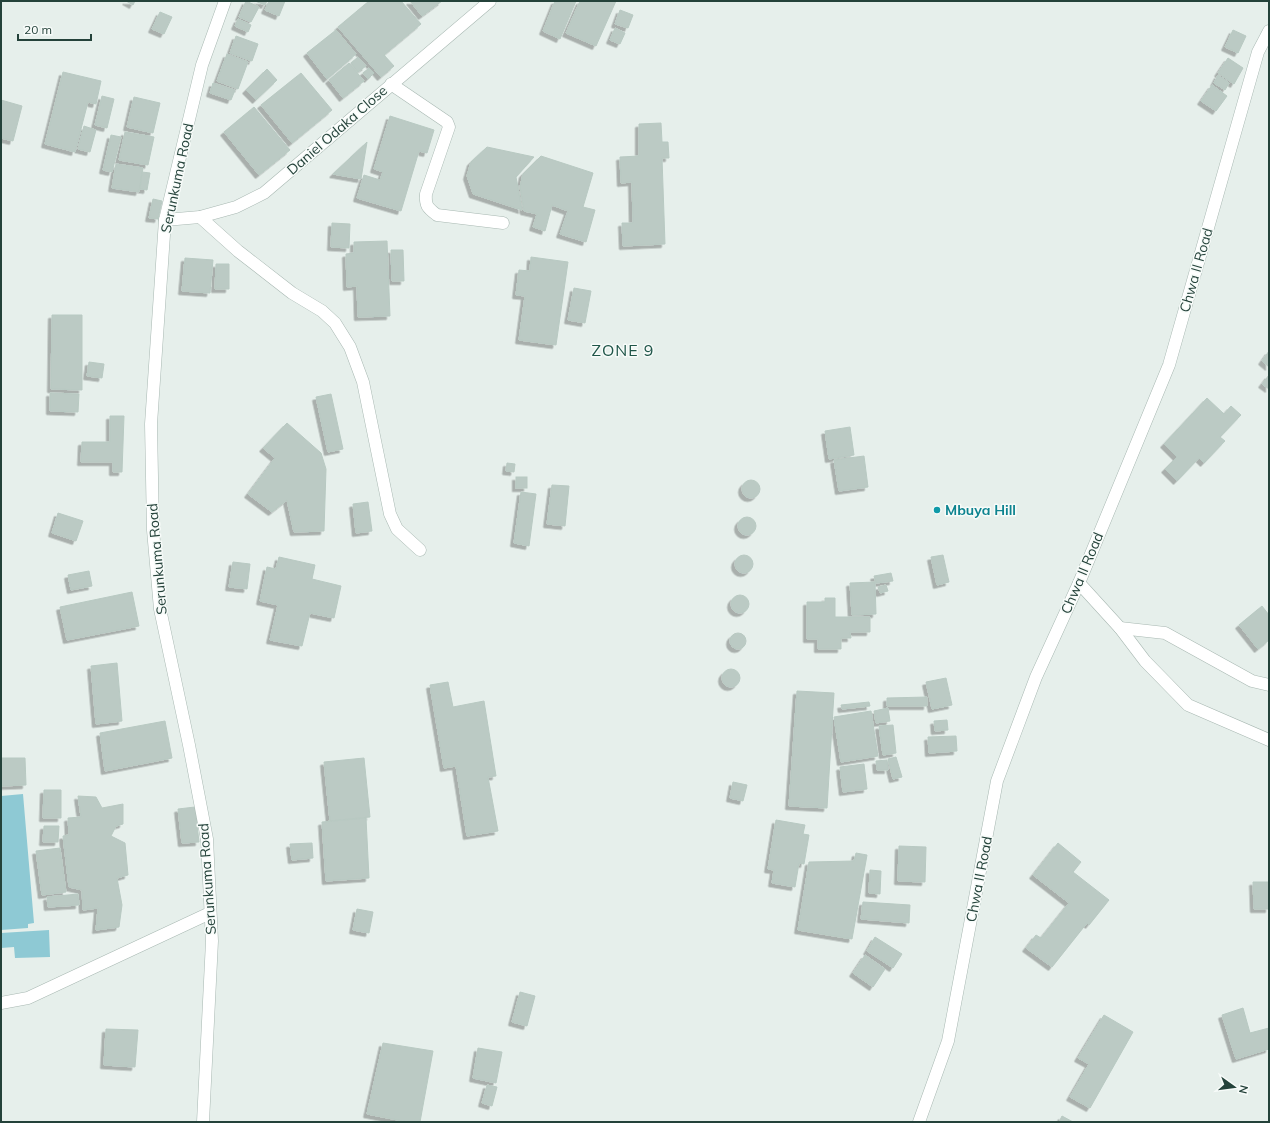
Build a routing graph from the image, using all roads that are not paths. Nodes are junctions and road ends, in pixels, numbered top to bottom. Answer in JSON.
{"nodes":[{"id":1,"x":225,"y":1,"type":"edge"},
{"id":2,"x":490,"y":1,"type":"edge"},
{"id":3,"x":1269,"y":31,"type":"edge"},
{"id":4,"x":391,"y":84,"type":"junction"},
{"id":5,"x":200,"y":217,"type":"junction"},
{"id":6,"x":165,"y":220,"type":"junction"},
{"id":7,"x":503,"y":223,"type":"dead end"},
{"id":8,"x":420,"y":550,"type":"dead end"},
{"id":9,"x":1079,"y":583,"type":"junction"},
{"id":10,"x":1120,"y":628,"type":"junction"},
{"id":11,"x":1269,"y":686,"type":"edge"},
{"id":12,"x":1269,"y":740,"type":"edge"},
{"id":13,"x":210,"y":913,"type":"junction"},
{"id":14,"x":1,"y":1003,"type":"edge"},
{"id":15,"x":203,"y":1122,"type":"edge"},
{"id":16,"x":919,"y":1122,"type":"edge"}],
"edges":[{"from":1,"to":6,"type":"street","name":"Serunkuma Road"},
{"from":2,"to":4,"type":"street","name":"Daniel Odaka Close"},
{"from":3,"to":9,"type":"street","name":"Chwa II Road"},
{"from":4,"to":5,"type":"street","name":"Daniel Odaka Close"},
{"from":4,"to":7,"type":"street"},
{"from":5,"to":6,"type":"street","name":"Daniel Odaka Close"},
{"from":5,"to":8,"type":"street"},
{"from":6,"to":13,"type":"street","name":"Serunkuma Road"},
{"from":9,"to":10,"type":"street"},
{"from":9,"to":16,"type":"street","name":"Chwa II Road"},
{"from":10,"to":11,"type":"street"},
{"from":10,"to":12,"type":"street"},
{"from":13,"to":14,"type":"street"},
{"from":13,"to":15,"type":"street","name":"Serunkuma Road"}]}
